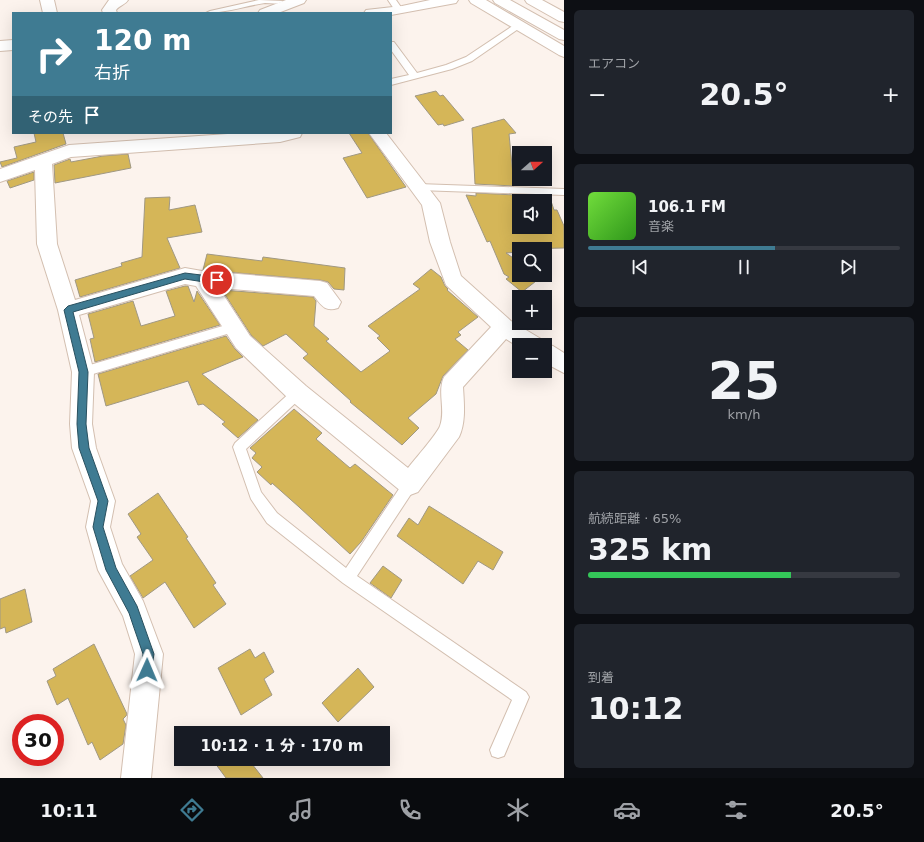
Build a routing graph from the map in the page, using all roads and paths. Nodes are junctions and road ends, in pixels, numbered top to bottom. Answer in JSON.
{"nodes":[{"id":1,"x":47,"y":0,"type":"edge"},
{"id":2,"x":121,"y":0,"type":"edge"},
{"id":3,"x":299,"y":0,"type":"edge"},
{"id":4,"x":451,"y":0,"type":"edge"},
{"id":5,"x":476,"y":0,"type":"edge"},
{"id":6,"x":532,"y":0,"type":"edge"},
{"id":7,"x":506,"y":1,"type":"edge"},
{"id":8,"x":280,"y":2,"type":"edge"},
{"id":9,"x":396,"y":5,"type":"edge"},
{"id":10,"x":50,"y":12,"type":"edge"},
{"id":11,"x":110,"y":12,"type":"edge"},
{"id":12,"x":215,"y":12,"type":"edge"},
{"id":13,"x":266,"y":12,"type":"edge"},
{"id":14,"x":374,"y":12,"type":"edge"},
{"id":15,"x":564,"y":18,"type":"edge"},
{"id":16,"x":520,"y":25,"type":"junction"},
{"id":17,"x":564,"y":29,"type":"edge"},
{"id":18,"x":564,"y":36,"type":"edge"},
{"id":19,"x":12,"y":44,"type":"edge"},
{"id":20,"x":392,"y":45,"type":"edge"},
{"id":21,"x":0,"y":46,"type":"edge"},
{"id":22,"x":564,"y":52,"type":"edge"},
{"id":23,"x":415,"y":76,"type":"junction"},
{"id":24,"x":392,"y":82,"type":"edge"},
{"id":25,"x":72,"y":134,"type":"edge"},
{"id":26,"x":289,"y":134,"type":"edge"},
{"id":27,"x":377,"y":134,"type":"edge"},
{"id":28,"x":69,"y":151,"type":"junction"},
{"id":29,"x":43,"y":160,"type":"junction"},
{"id":30,"x":0,"y":176,"type":"edge"},
{"id":31,"x":418,"y":187,"type":"junction"},
{"id":32,"x":564,"y":192,"type":"edge"},
{"id":33,"x":202,"y":279,"type":"junction"},
{"id":34,"x":331,"y":302,"type":"dead end"},
{"id":35,"x":68,"y":310,"type":"junction"},
{"id":36,"x":504,"y":327,"type":"junction"},
{"id":37,"x":233,"y":328,"type":"junction"},
{"id":38,"x":522,"y":338,"type":"edge"},
{"id":39,"x":552,"y":356,"type":"edge"},
{"id":40,"x":564,"y":364,"type":"edge"},
{"id":41,"x":83,"y":372,"type":"junction"},
{"id":42,"x":298,"y":393,"type":"junction"},
{"id":43,"x":410,"y":484,"type":"junction"},
{"id":44,"x":348,"y":578,"type":"junction"},
{"id":45,"x":498,"y":750,"type":"dead end"},
{"id":46,"x":136,"y":778,"type":"edge"}],
"edges":[{"from":1,"to":10,"type":"main road"},
{"from":2,"to":11,"type":"main road"},
{"from":3,"to":8,"type":"main road"},
{"from":4,"to":9,"type":"main road"},
{"from":5,"to":16,"type":"main road"},
{"from":6,"to":15,"type":"main road"},
{"from":7,"to":17,"type":"main road"},
{"from":7,"to":18,"type":"main road"},
{"from":8,"to":12,"type":"lane"},
{"from":8,"to":13,"type":"main road"},
{"from":9,"to":14,"type":"main road"},
{"from":16,"to":22,"type":"main road"},
{"from":16,"to":23,"type":"lane"},
{"from":19,"to":21,"type":"main road"},
{"from":20,"to":23,"type":"lane"},
{"from":23,"to":24,"type":"lane"},
{"from":25,"to":28,"type":"main road"},
{"from":26,"to":28,"type":"main road"},
{"from":27,"to":31,"type":"main road"},
{"from":28,"to":29,"type":"main road"},
{"from":29,"to":30,"type":"main road"},
{"from":29,"to":35,"type":"main road"},
{"from":31,"to":32,"type":"lane"},
{"from":31,"to":36,"type":"main road"},
{"from":33,"to":34,"type":"main road"},
{"from":33,"to":35,"type":"main road"},
{"from":33,"to":37,"type":"main road"},
{"from":35,"to":41,"type":"main road"},
{"from":36,"to":38,"type":"main road"},
{"from":36,"to":43,"type":"main road"},
{"from":37,"to":41,"type":"lane"},
{"from":37,"to":42,"type":"main road"},
{"from":39,"to":40,"type":"main road"},
{"from":41,"to":46,"type":"main road"},
{"from":42,"to":43,"type":"main road"},
{"from":42,"to":44,"type":"lane"},
{"from":43,"to":44,"type":"lane"},
{"from":44,"to":45,"type":"lane"}]}
